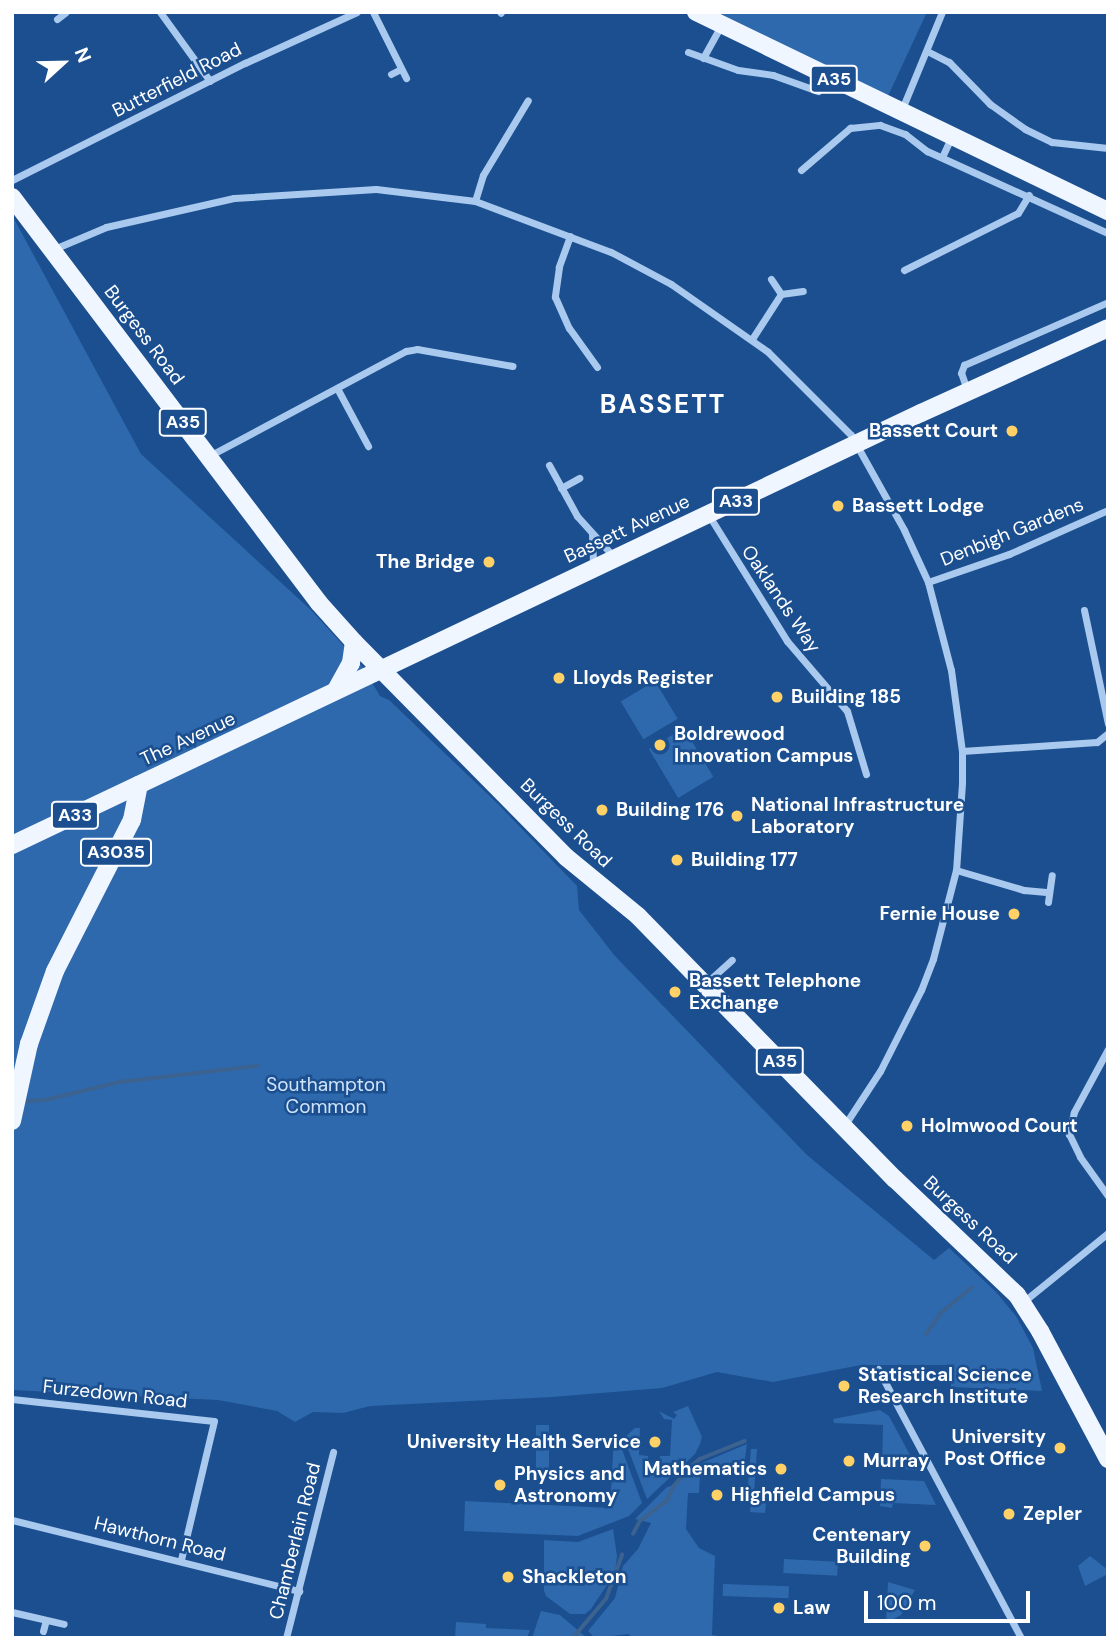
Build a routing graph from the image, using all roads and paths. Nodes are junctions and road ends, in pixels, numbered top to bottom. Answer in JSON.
{"nodes":[{"id":1,"x":66,"y":12,"type":"edge"},
{"id":2,"x":160,"y":12,"type":"edge"},
{"id":3,"x":357,"y":12,"type":"edge"},
{"id":4,"x":373,"y":12,"type":"edge"},
{"id":5,"x":696,"y":12,"type":"edge"},
{"id":6,"x":942,"y":12,"type":"edge"},
{"id":7,"x":57,"y":19,"type":"dead end"},
{"id":8,"x":721,"y":24,"type":"junction"},
{"id":9,"x":927,"y":51,"type":"junction"},
{"id":10,"x":688,"y":52,"type":"dead end"},
{"id":11,"x":703,"y":58,"type":"junction"},
{"id":12,"x":401,"y":68,"type":"junction"},
{"id":13,"x":391,"y":74,"type":"dead end"},
{"id":14,"x":406,"y":78,"type":"dead end"},
{"id":15,"x":210,"y":81,"type":"junction"},
{"id":16,"x":807,"y":87,"type":"junction"},
{"id":17,"x":818,"y":91,"type":"dead end"},
{"id":18,"x":803,"y":96,"type":"dead end"},
{"id":19,"x":528,"y":100,"type":"dead end"},
{"id":20,"x":901,"y":110,"type":"junction"},
{"id":21,"x":953,"y":135,"type":"junction"},
{"id":22,"x":1108,"y":148,"type":"edge"},
{"id":23,"x":942,"y":157,"type":"junction"},
{"id":24,"x":801,"y":170,"type":"dead end"},
{"id":25,"x":12,"y":180,"type":"edge"},
{"id":26,"x":1029,"y":195,"type":"junction"},
{"id":27,"x":12,"y":197,"type":"edge"},
{"id":28,"x":475,"y":201,"type":"junction"},
{"id":29,"x":1108,"y":211,"type":"edge"},
{"id":30,"x":1108,"y":233,"type":"edge"},
{"id":31,"x":570,"y":236,"type":"junction"},
{"id":32,"x":53,"y":249,"type":"junction"},
{"id":33,"x":904,"y":270,"type":"dead end"},
{"id":34,"x":771,"y":279,"type":"dead end"},
{"id":35,"x":803,"y":291,"type":"dead end"},
{"id":36,"x":781,"y":294,"type":"junction"},
{"id":37,"x":1108,"y":302,"type":"edge"},
{"id":38,"x":1108,"y":328,"type":"edge"},
{"id":39,"x":752,"y":339,"type":"junction"},
{"id":40,"x":512,"y":366,"type":"dead end"},
{"id":41,"x":597,"y":367,"type":"dead end"},
{"id":42,"x":337,"y":388,"type":"junction"},
{"id":43,"x":968,"y":391,"type":"junction"},
{"id":44,"x":856,"y":444,"type":"junction"},
{"id":45,"x":368,"y":446,"type":"dead end"},
{"id":46,"x":209,"y":456,"type":"junction"},
{"id":47,"x":549,"y":465,"type":"dead end"},
{"id":48,"x":579,"y":478,"type":"dead end"},
{"id":49,"x":561,"y":488,"type":"junction"},
{"id":50,"x":1108,"y":510,"type":"edge"},
{"id":51,"x":708,"y":514,"type":"junction"},
{"id":52,"x":592,"y":534,"type":"junction"},
{"id":53,"x":615,"y":558,"type":"junction"},
{"id":54,"x":593,"y":568,"type":"junction"},
{"id":55,"x":928,"y":582,"type":"junction"},
{"id":56,"x":1084,"y":610,"type":"dead end"},
{"id":57,"x":354,"y":642,"type":"junction"},
{"id":58,"x":381,"y":669,"type":"junction"},
{"id":59,"x":336,"y":690,"type":"junction"},
{"id":60,"x":1108,"y":724,"type":"edge"},
{"id":61,"x":1108,"y":733,"type":"edge"},
{"id":62,"x":962,"y":751,"type":"junction"},
{"id":63,"x":866,"y":774,"type":"dead end"},
{"id":64,"x":139,"y":785,"type":"junction"},
{"id":65,"x":12,"y":845,"type":"edge"},
{"id":66,"x":956,"y":870,"type":"junction"},
{"id":67,"x":1052,"y":875,"type":"dead end"},
{"id":68,"x":1049,"y":892,"type":"junction"},
{"id":69,"x":1048,"y":902,"type":"dead end"},
{"id":70,"x":732,"y":960,"type":"dead end"},
{"id":71,"x":704,"y":985,"type":"junction"},
{"id":72,"x":1108,"y":1049,"type":"edge"},
{"id":73,"x":12,"y":1121,"type":"edge"},
{"id":74,"x":843,"y":1126,"type":"junction"},
{"id":75,"x":1108,"y":1196,"type":"edge"},
{"id":76,"x":1108,"y":1233,"type":"edge"},
{"id":77,"x":1023,"y":1302,"type":"junction"},
{"id":78,"x":878,"y":1369,"type":"dead end"},
{"id":79,"x":12,"y":1399,"type":"edge"},
{"id":80,"x":333,"y":1452,"type":"dead end"},
{"id":81,"x":1108,"y":1459,"type":"edge"},
{"id":82,"x":12,"y":1520,"type":"edge"},
{"id":83,"x":181,"y":1560,"type":"junction"},
{"id":84,"x":299,"y":1591,"type":"junction"},
{"id":85,"x":12,"y":1612,"type":"edge"},
{"id":86,"x":46,"y":1620,"type":"junction"},
{"id":87,"x":64,"y":1624,"type":"dead end"},
{"id":88,"x":43,"y":1631,"type":"dead end"},
{"id":89,"x":286,"y":1638,"type":"edge"},
{"id":90,"x":1021,"y":1638,"type":"edge"}],
"edges":[{"from":1,"to":7,"type":"street"},
{"from":2,"to":15,"type":"street"},
{"from":3,"to":15,"type":"street","name":"Butterfield Road"},
{"from":4,"to":12,"type":"street"},
{"from":5,"to":8,"type":"main road","number":"A35"},
{"from":6,"to":9,"type":"street"},
{"from":8,"to":11,"type":"street"},
{"from":8,"to":20,"type":"main road","number":"A35"},
{"from":9,"to":20,"type":"street"},
{"from":9,"to":22,"type":"street"},
{"from":10,"to":11,"type":"street"},
{"from":11,"to":16,"type":"street"},
{"from":12,"to":13,"type":"street"},
{"from":12,"to":14,"type":"street"},
{"from":15,"to":25,"type":"street","name":"Butterfield Road"},
{"from":16,"to":17,"type":"street"},
{"from":16,"to":18,"type":"street"},
{"from":19,"to":28,"type":"street"},
{"from":20,"to":21,"type":"main road","number":"A35"},
{"from":21,"to":23,"type":"street"},
{"from":21,"to":29,"type":"main road","number":"A35"},
{"from":23,"to":24,"type":"street"},
{"from":23,"to":26,"type":"street"},
{"from":26,"to":30,"type":"street"},
{"from":26,"to":33,"type":"street"},
{"from":27,"to":32,"type":"main road","name":"Burgess Road","number":"A35"},
{"from":28,"to":31,"type":"street"},
{"from":28,"to":32,"type":"street"},
{"from":31,"to":39,"type":"street"},
{"from":31,"to":41,"type":"street"},
{"from":32,"to":46,"type":"main road","name":"Burgess Road","number":"A35"},
{"from":34,"to":36,"type":"street"},
{"from":35,"to":36,"type":"street"},
{"from":36,"to":39,"type":"street"},
{"from":37,"to":43,"type":"street"},
{"from":38,"to":43,"type":"main road","name":"Bassett Avenue","number":"A33"},
{"from":39,"to":44,"type":"street"},
{"from":40,"to":42,"type":"street"},
{"from":42,"to":45,"type":"street"},
{"from":42,"to":46,"type":"street"},
{"from":43,"to":44,"type":"main road","name":"Bassett Avenue","number":"A33"},
{"from":44,"to":51,"type":"main road","name":"Bassett Avenue","number":"A33"},
{"from":44,"to":55,"type":"street"},
{"from":46,"to":57,"type":"main road","name":"Burgess Road","number":"A35"},
{"from":47,"to":49,"type":"street"},
{"from":48,"to":49,"type":"street"},
{"from":49,"to":52,"type":"street"},
{"from":50,"to":55,"type":"street","name":"Denbigh Gardens"},
{"from":51,"to":53,"type":"main road","name":"Bassett Avenue","number":"A33"},
{"from":51,"to":63,"type":"street","name":"Oaklands Way"},
{"from":52,"to":53,"type":"street"},
{"from":52,"to":54,"type":"street"},
{"from":53,"to":54,"type":"main road","name":"Bassett Avenue","number":"A33"},
{"from":54,"to":58,"type":"main road","name":"Bassett Avenue","number":"A33"},
{"from":55,"to":62,"type":"street"},
{"from":56,"to":60,"type":"street"},
{"from":57,"to":58,"type":"main road","name":"Burgess Road","number":"A35"},
{"from":57,"to":59,"type":"main road"},
{"from":58,"to":59,"type":"main road","name":"The Avenue","number":"A33"},
{"from":58,"to":71,"type":"main road","name":"Burgess Road","number":"A35"},
{"from":59,"to":64,"type":"main road","name":"The Avenue","number":"A33"},
{"from":61,"to":62,"type":"street"},
{"from":62,"to":66,"type":"street"},
{"from":64,"to":65,"type":"main road","name":"The Avenue","number":"A33"},
{"from":64,"to":73,"type":"main road","number":"A3035"},
{"from":66,"to":68,"type":"street"},
{"from":66,"to":74,"type":"street"},
{"from":67,"to":68,"type":"street"},
{"from":68,"to":69,"type":"street"},
{"from":70,"to":71,"type":"street"},
{"from":71,"to":74,"type":"main road","name":"Burgess Road","number":"A35"},
{"from":72,"to":75,"type":"street"},
{"from":74,"to":77,"type":"main road","name":"Burgess Road","number":"A35"},
{"from":76,"to":77,"type":"street"},
{"from":77,"to":81,"type":"main road","name":"Burgess Road","number":"A35"},
{"from":78,"to":90,"type":"street"},
{"from":79,"to":83,"type":"street","name":"Furzedown Road"},
{"from":80,"to":84,"type":"street","name":"Chamberlain Road"},
{"from":82,"to":83,"type":"street","name":"Hawthorn Road"},
{"from":83,"to":84,"type":"street","name":"Hawthorn Road"},
{"from":84,"to":89,"type":"street","name":"Chamberlain Road"},
{"from":85,"to":86,"type":"street"},
{"from":86,"to":87,"type":"street"},
{"from":86,"to":88,"type":"street"}]}
